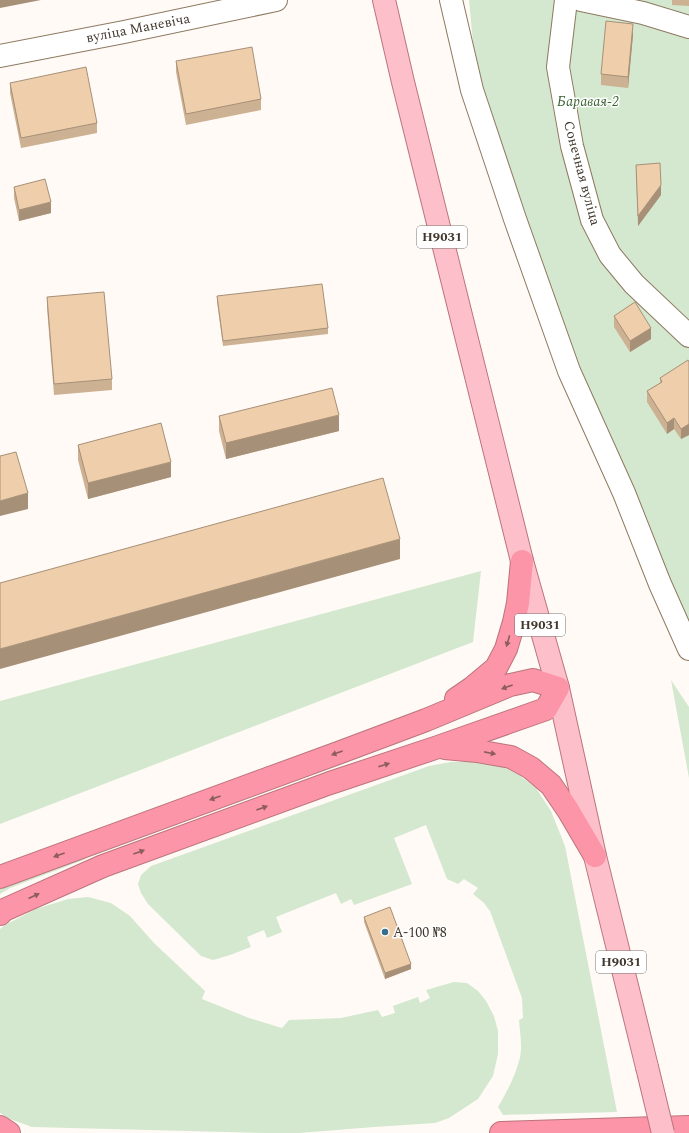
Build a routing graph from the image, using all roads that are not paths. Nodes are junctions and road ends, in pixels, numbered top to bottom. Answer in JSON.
{"nodes":[{"id":1,"x":276,"y":0,"type":"edge"},
{"id":2,"x":384,"y":0,"type":"edge"},
{"id":3,"x":451,"y":0,"type":"edge"},
{"id":4,"x":566,"y":0,"type":"edge"},
{"id":5,"x":581,"y":0,"type":"edge"},
{"id":6,"x":689,"y":27,"type":"edge"},
{"id":7,"x":0,"y":56,"type":"edge"},
{"id":8,"x":689,"y":336,"type":"edge"},
{"id":9,"x":522,"y":561,"type":"junction"},
{"id":10,"x":689,"y":649,"type":"edge"},
{"id":11,"x":558,"y":688,"type":"junction"},
{"id":12,"x":426,"y":720,"type":"junction"},
{"id":13,"x":438,"y":747,"type":"junction"},
{"id":14,"x":595,"y":856,"type":"junction"},
{"id":15,"x":0,"y":877,"type":"edge"},
{"id":16,"x":0,"y":914,"type":"edge"},
{"id":17,"x":0,"y":1127,"type":"edge"},
{"id":18,"x":689,"y":1127,"type":"edge"},
{"id":19,"x":9,"y":1133,"type":"edge"},
{"id":20,"x":501,"y":1133,"type":"edge"},
{"id":21,"x":663,"y":1133,"type":"edge"}],
"edges":[{"from":1,"to":7,"type":"street","name":"вуліца Маневіча"},
{"from":2,"to":9,"type":"main road","number":"Н9031"},
{"from":3,"to":10,"type":"street"},
{"from":4,"to":8,"type":"street","name":"Сонечная вуліца"},
{"from":5,"to":6,"type":"street"},
{"from":9,"to":11,"type":"main road","number":"Н9031"},
{"from":9,"to":12,"type":"highway","one_way":true},
{"from":11,"to":12,"type":"highway","one_way":true},
{"from":11,"to":13,"type":"highway"},
{"from":11,"to":14,"type":"main road","number":"Н9031"},
{"from":12,"to":15,"type":"highway","one_way":true},
{"from":13,"to":14,"type":"highway","one_way":true},
{"from":16,"to":13,"type":"highway","one_way":true},
{"from":14,"to":21,"type":"main road","number":"Н9031","bridge":true},
{"from":17,"to":19,"type":"highway"},
{"from":18,"to":20,"type":"highway"}]}
